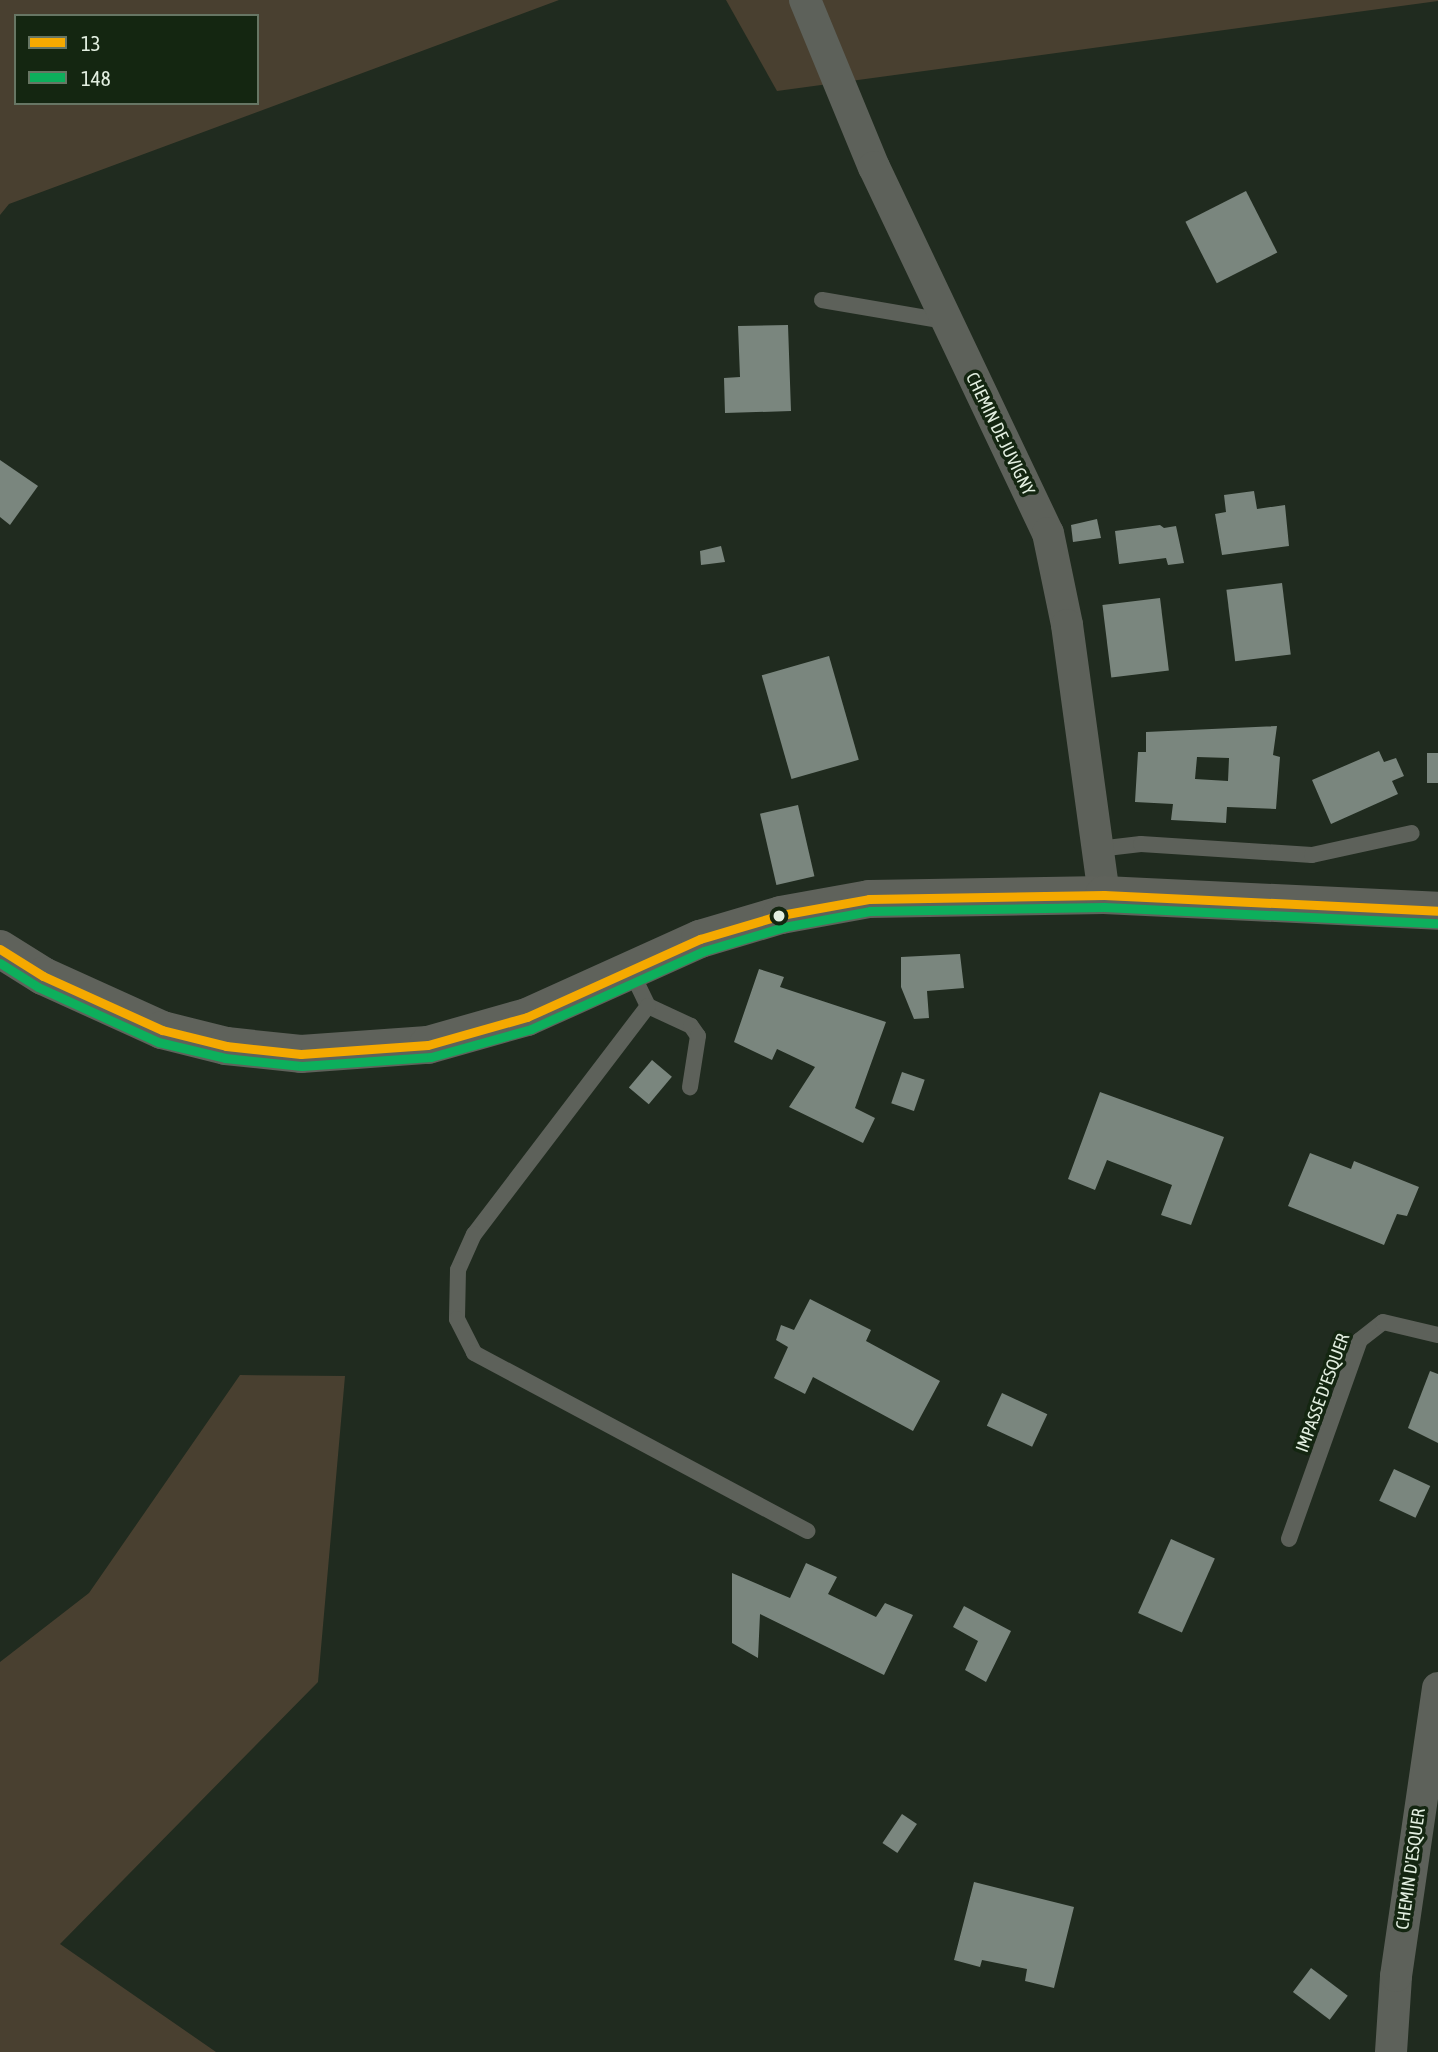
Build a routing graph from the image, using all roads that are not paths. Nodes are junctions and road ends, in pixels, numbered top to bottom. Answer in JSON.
{"nodes":[{"id":1,"x":805,"y":0,"type":"edge"},
{"id":2,"x":822,"y":300,"type":"dead end"},
{"id":3,"x":945,"y":321,"type":"junction"},
{"id":4,"x":1412,"y":833,"type":"dead end"},
{"id":5,"x":1098,"y":849,"type":"junction"},
{"id":6,"x":1104,"y":895,"type":"junction"},
{"id":7,"x":1438,"y":911,"type":"edge"},
{"id":8,"x":0,"y":949,"type":"edge"},
{"id":9,"x":630,"y":970,"type":"junction"},
{"id":10,"x":648,"y":1006,"type":"junction"},
{"id":11,"x":690,"y":1087,"type":"dead end"},
{"id":12,"x":1438,"y":1335,"type":"edge"},
{"id":13,"x":807,"y":1531,"type":"dead end"},
{"id":14,"x":1289,"y":1539,"type":"dead end"},
{"id":15,"x":1438,"y":1688,"type":"edge"},
{"id":16,"x":1391,"y":2052,"type":"edge"}],
"edges":[{"from":1,"to":3,"type":"street","name":"CHEMIN DE JUVIGNY"},
{"from":2,"to":3,"type":"lane"},
{"from":3,"to":5,"type":"street","name":"CHEMIN DE JUVIGNY"},
{"from":4,"to":5,"type":"lane"},
{"from":5,"to":6,"type":"street","name":"CHEMIN DE JUVIGNY"},
{"from":6,"to":7,"type":"main road"},
{"from":6,"to":9,"type":"main road"},
{"from":8,"to":9,"type":"main road"},
{"from":9,"to":10,"type":"lane"},
{"from":10,"to":11,"type":"lane"},
{"from":10,"to":13,"type":"lane"},
{"from":12,"to":14,"type":"lane","name":"IMPASSE D'ESQUER"},
{"from":15,"to":16,"type":"street","name":"CHEMIN D'ESQUER"}]}
